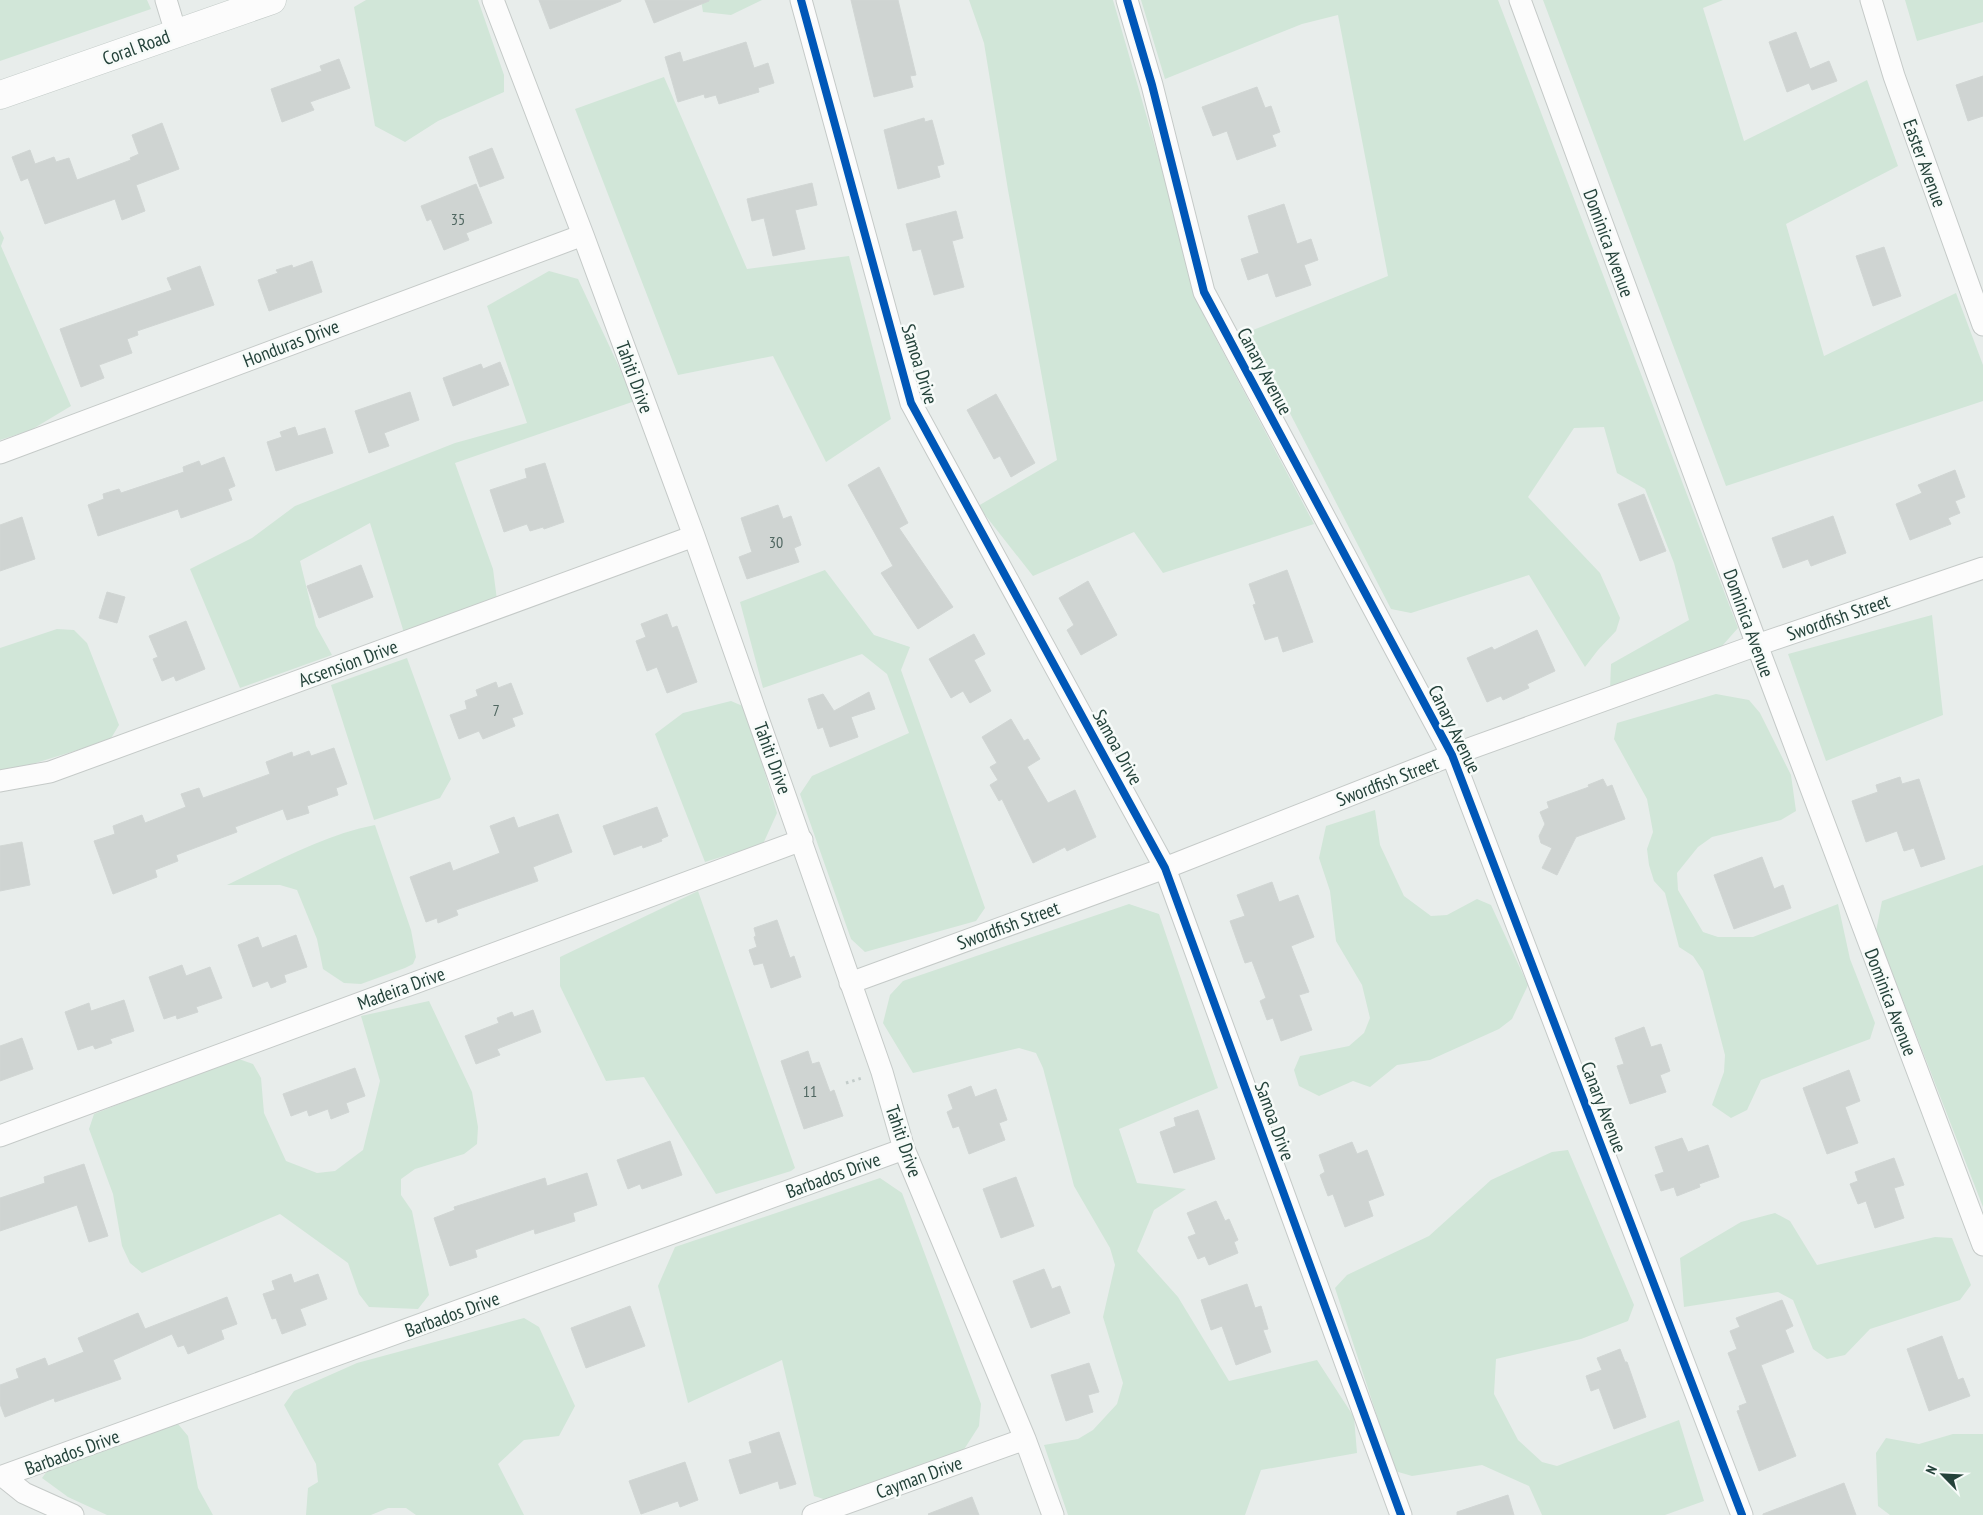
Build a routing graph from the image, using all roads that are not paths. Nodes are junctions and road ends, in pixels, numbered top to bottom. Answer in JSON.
{"nodes":[{"id":1,"x":166,"y":0,"type":"edge"},
{"id":2,"x":272,"y":0,"type":"edge"},
{"id":3,"x":493,"y":0,"type":"edge"},
{"id":4,"x":801,"y":0,"type":"edge"},
{"id":5,"x":1127,"y":0,"type":"edge"},
{"id":6,"x":1520,"y":0,"type":"edge"},
{"id":7,"x":1871,"y":0,"type":"edge"},
{"id":8,"x":176,"y":32,"type":"junction"},
{"id":9,"x":0,"y":95,"type":"edge"},
{"id":10,"x":583,"y":234,"type":"junction"},
{"id":11,"x":1983,"y":325,"type":"edge"},
{"id":12,"x":0,"y":453,"type":"edge"},
{"id":13,"x":694,"y":536,"type":"junction"},
{"id":14,"x":1983,"y":568,"type":"edge"},
{"id":15,"x":1756,"y":645,"type":"junction"},
{"id":16,"x":1452,"y":755,"type":"junction"},
{"id":17,"x":0,"y":781,"type":"edge"},
{"id":18,"x":802,"y":840,"type":"junction"},
{"id":19,"x":1165,"y":868,"type":"junction"},
{"id":20,"x":850,"y":983,"type":"junction"},
{"id":21,"x":0,"y":1136,"type":"edge"},
{"id":22,"x":904,"y":1149,"type":"junction"},
{"id":23,"x":1983,"y":1245,"type":"edge"},
{"id":24,"x":1025,"y":1439,"type":"junction"},
{"id":25,"x":2,"y":1477,"type":"edge"},
{"id":26,"x":73,"y":1515,"type":"edge"},
{"id":27,"x":813,"y":1515,"type":"edge"},
{"id":28,"x":1053,"y":1515,"type":"edge"},
{"id":29,"x":1401,"y":1515,"type":"edge"},
{"id":30,"x":1742,"y":1515,"type":"edge"}],
"edges":[{"from":1,"to":8,"type":"street"},
{"from":2,"to":8,"type":"street","name":"Coral Road"},
{"from":3,"to":10,"type":"street","name":"Tahiti Drive"},
{"from":4,"to":19,"type":"street","name":"Samoa Drive"},
{"from":5,"to":16,"type":"street","name":"Canary Avenue"},
{"from":6,"to":15,"type":"street","name":"Dominica Avenue"},
{"from":7,"to":11,"type":"street","name":"Easter Avenue"},
{"from":8,"to":9,"type":"street","name":"Coral Road"},
{"from":10,"to":12,"type":"street","name":"Honduras Drive"},
{"from":10,"to":13,"type":"street","name":"Tahiti Drive"},
{"from":13,"to":17,"type":"street","name":"Acsension Drive"},
{"from":13,"to":18,"type":"street","name":"Tahiti Drive"},
{"from":14,"to":15,"type":"street","name":"Swordfish Street"},
{"from":15,"to":16,"type":"street","name":"Swordfish Street"},
{"from":15,"to":23,"type":"street","name":"Dominica Avenue"},
{"from":16,"to":19,"type":"street","name":"Swordfish Street"},
{"from":16,"to":30,"type":"street","name":"Canary Avenue"},
{"from":18,"to":20,"type":"street","name":"Tahiti Drive"},
{"from":18,"to":21,"type":"street","name":"Madeira Drive"},
{"from":19,"to":20,"type":"street","name":"Swordfish Street"},
{"from":19,"to":29,"type":"street","name":"Samoa Drive"},
{"from":20,"to":22,"type":"street","name":"Tahiti Drive"},
{"from":22,"to":24,"type":"street","name":"Tahiti Drive"},
{"from":22,"to":25,"type":"street","name":"Barbados Drive"},
{"from":24,"to":27,"type":"street","name":"Cayman Drive"},
{"from":24,"to":28,"type":"street","name":"Tahiti Drive"},
{"from":25,"to":26,"type":"street"}]}
